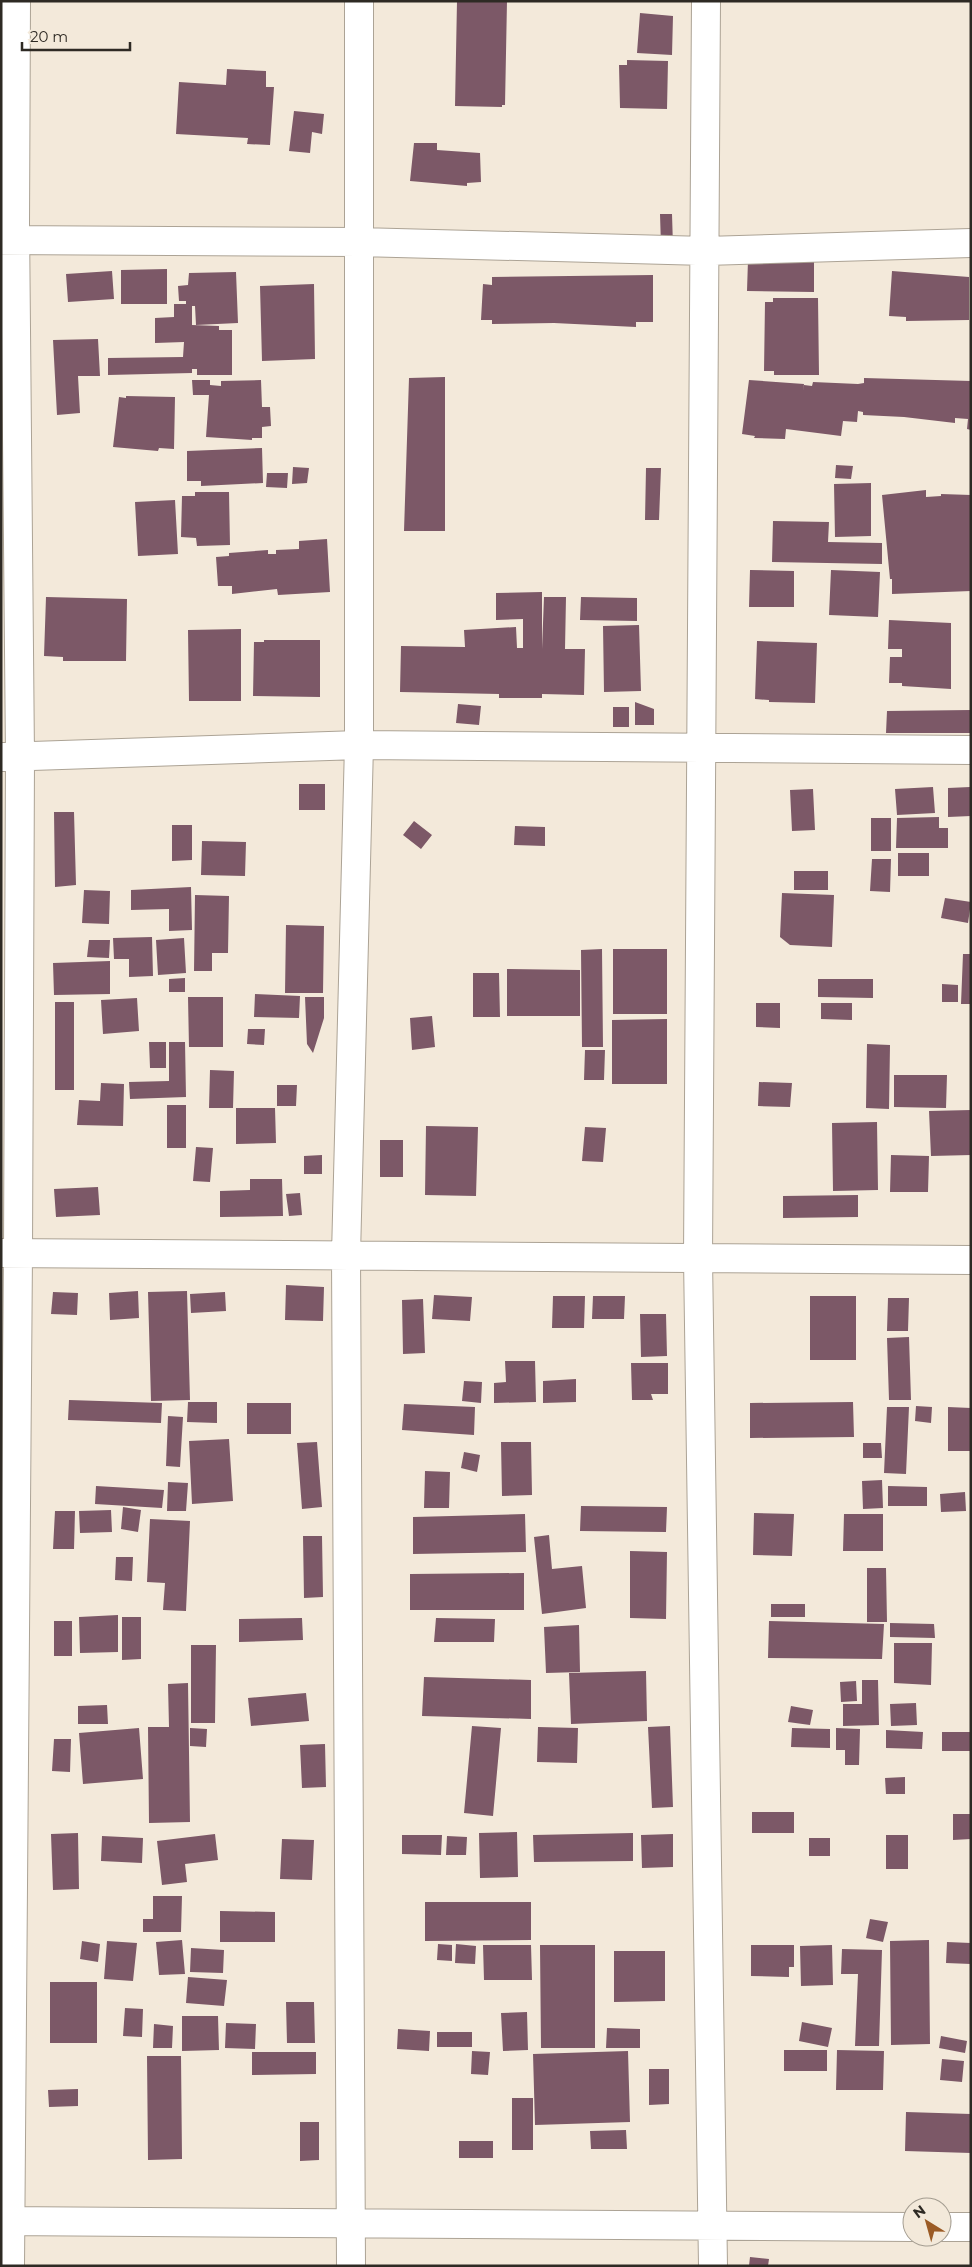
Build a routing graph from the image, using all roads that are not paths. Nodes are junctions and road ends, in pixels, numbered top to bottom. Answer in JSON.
{"nodes":[{"id":1,"x":16,"y":1,"type":"edge"},
{"id":2,"x":359,"y":1,"type":"edge"},
{"id":3,"x":706,"y":1,"type":"edge"},
{"id":4,"x":8,"y":241,"type":"edge"},
{"id":5,"x":359,"y":242,"type":"junction"},
{"id":6,"x":971,"y":243,"type":"edge"},
{"id":7,"x":706,"y":251,"type":"junction"},
{"id":8,"x":359,"y":744,"type":"junction"},
{"id":9,"x":703,"y":747,"type":"junction"},
{"id":10,"x":971,"y":750,"type":"edge"},
{"id":11,"x":10,"y":757,"type":"edge"},
{"id":12,"x":10,"y":1253,"type":"edge"},
{"id":13,"x":346,"y":1255,"type":"junction"},
{"id":14,"x":698,"y":1258,"type":"junction"},
{"id":15,"x":971,"y":1260,"type":"edge"},
{"id":16,"x":5,"y":2221,"type":"edge"},
{"id":17,"x":351,"y":2223,"type":"junction"},
{"id":18,"x":714,"y":2226,"type":"junction"},
{"id":19,"x":902,"y":2227,"type":"edge"},
{"id":20,"x":952,"y":2227,"type":"edge"},
{"id":21,"x":971,"y":2228,"type":"edge"},
{"id":22,"x":10,"y":2266,"type":"edge"},
{"id":23,"x":351,"y":2266,"type":"edge"},
{"id":24,"x":713,"y":2266,"type":"edge"}],
"edges":[{"from":1,"to":4,"type":"street"},
{"from":2,"to":5,"type":"street"},
{"from":3,"to":7,"type":"street"},
{"from":4,"to":5,"type":"street"},
{"from":4,"to":11,"type":"street"},
{"from":5,"to":7,"type":"street"},
{"from":5,"to":8,"type":"street"},
{"from":6,"to":7,"type":"street"},
{"from":7,"to":9,"type":"street"},
{"from":8,"to":9,"type":"street"},
{"from":8,"to":11,"type":"street"},
{"from":8,"to":13,"type":"street"},
{"from":9,"to":10,"type":"street"},
{"from":9,"to":14,"type":"street"},
{"from":11,"to":12,"type":"street"},
{"from":12,"to":13,"type":"street"},
{"from":12,"to":16,"type":"street"},
{"from":13,"to":14,"type":"street"},
{"from":13,"to":17,"type":"street"},
{"from":14,"to":15,"type":"street"},
{"from":14,"to":18,"type":"street"},
{"from":16,"to":17,"type":"street"},
{"from":16,"to":22,"type":"street"},
{"from":17,"to":18,"type":"street"},
{"from":17,"to":23,"type":"street"},
{"from":18,"to":19,"type":"street"},
{"from":18,"to":24,"type":"street"},
{"from":20,"to":21,"type":"street"}]}
